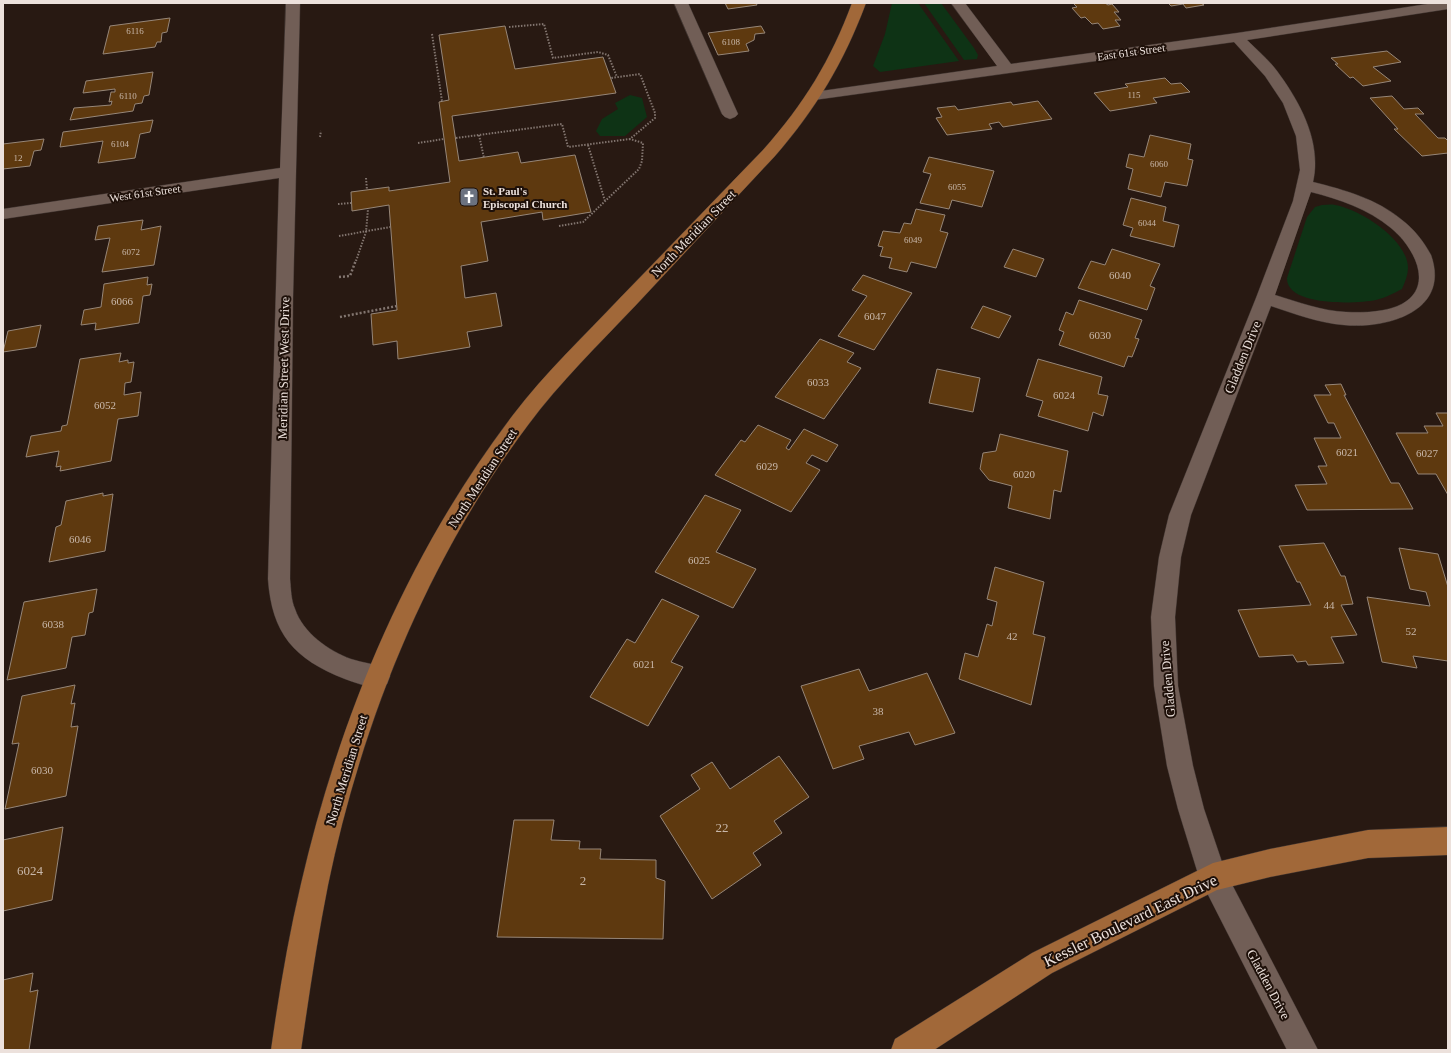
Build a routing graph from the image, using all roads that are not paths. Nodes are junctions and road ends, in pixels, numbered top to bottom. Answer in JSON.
{"nodes":[{"id":1,"x":293,"y":3,"type":"edge"},
{"id":2,"x":681,"y":3,"type":"edge"},
{"id":3,"x":858,"y":3,"type":"edge"},
{"id":4,"x":958,"y":3,"type":"edge"},
{"id":5,"x":1448,"y":5,"type":"edge"},
{"id":6,"x":1237,"y":37,"type":"junction"},
{"id":7,"x":1007,"y":69,"type":"junction"},
{"id":8,"x":814,"y":96,"type":"junction"},
{"id":9,"x":730,"y":114,"type":"dead end"},
{"id":10,"x":287,"y":172,"type":"junction"},
{"id":11,"x":1305,"y":185,"type":"junction"},
{"id":12,"x":3,"y":214,"type":"edge"},
{"id":13,"x":1265,"y":298,"type":"junction"},
{"id":14,"x":378,"y":676,"type":"junction"},
{"id":15,"x":1448,"y":841,"type":"edge"},
{"id":16,"x":1213,"y":877,"type":"junction"},
{"id":17,"x":286,"y":1050,"type":"edge"},
{"id":18,"x":906,"y":1050,"type":"edge"},
{"id":19,"x":1303,"y":1050,"type":"edge"}],
"edges":[{"from":1,"to":10,"type":"street","name":"Meridian Street West Drive"},
{"from":2,"to":9,"type":"street"},
{"from":3,"to":8,"type":"main road","name":"North Meridian Street"},
{"from":4,"to":7,"type":"street"},
{"from":5,"to":6,"type":"street","name":"East 61st Street"},
{"from":6,"to":7,"type":"street","name":"East 61st Street"},
{"from":6,"to":11,"type":"street","name":"Gladden Drive"},
{"from":7,"to":8,"type":"street","name":"East 61st Street"},
{"from":8,"to":14,"type":"main road","name":"North Meridian Street"},
{"from":10,"to":12,"type":"street","name":"West 61st Street"},
{"from":10,"to":14,"type":"street","name":"Meridian Street West Drive"},
{"from":11,"to":13,"type":"street","name":"Gladden Drive"},
{"from":11,"to":13,"type":"street"},
{"from":13,"to":16,"type":"street","name":"Gladden Drive"},
{"from":14,"to":17,"type":"main road","name":"North Meridian Street"},
{"from":15,"to":16,"type":"main road","name":"Kessler Boulevard East Drive"},
{"from":16,"to":18,"type":"main road","name":"Kessler Boulevard East Drive"},
{"from":16,"to":19,"type":"street","name":"Gladden Drive"}]}
